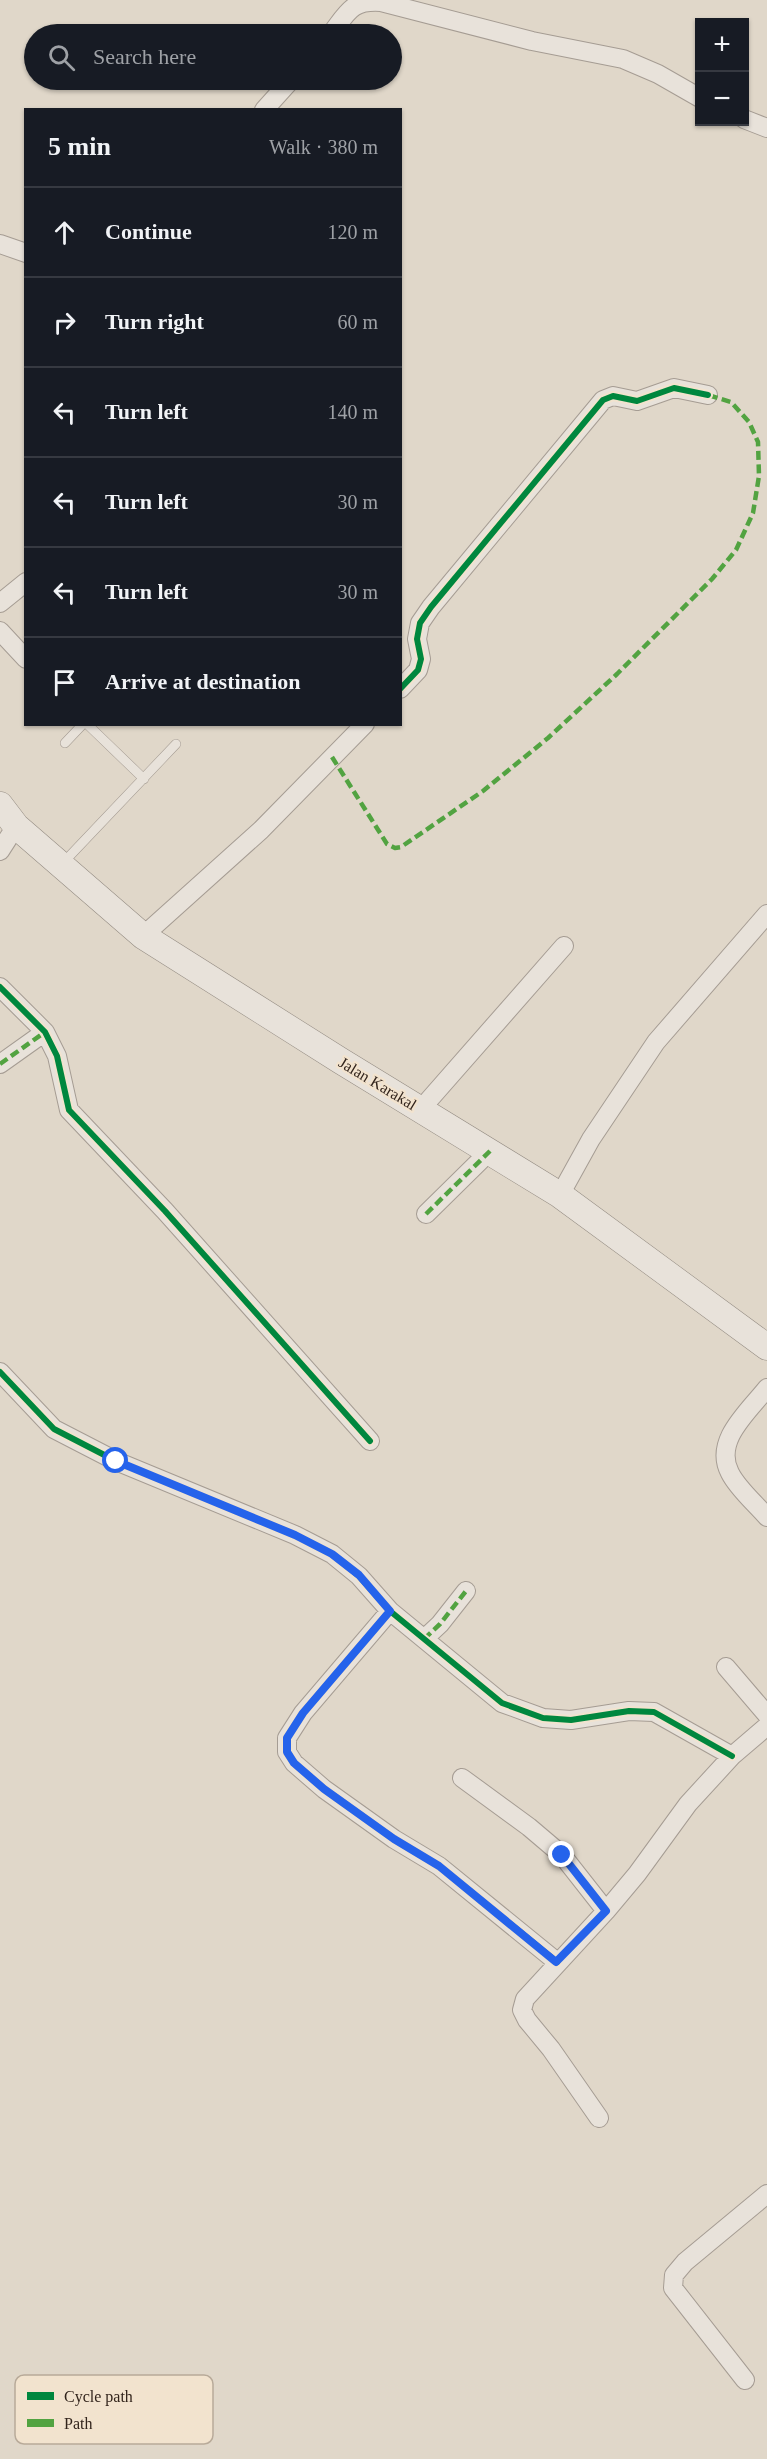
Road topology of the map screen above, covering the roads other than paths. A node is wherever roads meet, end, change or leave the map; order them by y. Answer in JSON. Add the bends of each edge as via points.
{"nodes":[{"id":1,"x":339,"y":24,"type":"edge"},
{"id":2,"x":282,"y":90,"type":"edge"},
{"id":3,"x":695,"y":96,"type":"edge"},
{"id":4,"x":266,"y":108,"type":"edge"},
{"id":5,"x":749,"y":121,"type":"edge"},
{"id":6,"x":767,"y":128,"type":"edge"},
{"id":7,"x":0,"y":244,"type":"edge"},
{"id":8,"x":24,"y":252,"type":"edge"},
{"id":9,"x":708,"y":394,"type":"dead end"},
{"id":10,"x":24,"y":584,"type":"edge"},
{"id":11,"x":0,"y":603,"type":"edge"},
{"id":12,"x":0,"y":631,"type":"edge"},
{"id":13,"x":24,"y":657,"type":"edge"},
{"id":14,"x":402,"y":687,"type":"edge"},
{"id":15,"x":83,"y":726,"type":"edge"},
{"id":16,"x":87,"y":726,"type":"edge"},
{"id":17,"x":362,"y":726,"type":"edge"},
{"id":18,"x":65,"y":743,"type":"dead end"},
{"id":19,"x":176,"y":744,"type":"dead end"},
{"id":20,"x":144,"y":779,"type":"junction"},
{"id":21,"x":0,"y":805,"type":"edge"},
{"id":22,"x":16,"y":826,"type":"junction"},
{"id":23,"x":0,"y":851,"type":"edge"},
{"id":24,"x":62,"y":865,"type":"junction"},
{"id":25,"x":767,"y":914,"type":"edge"},
{"id":26,"x":143,"y":936,"type":"junction"},
{"id":27,"x":564,"y":946,"type":"dead end"},
{"id":28,"x":0,"y":987,"type":"edge"},
{"id":29,"x":45,"y":1032,"type":"junction"},
{"id":30,"x":0,"y":1064,"type":"edge"},
{"id":31,"x":421,"y":1109,"type":"junction"},
{"id":32,"x":490,"y":1151,"type":"junction"},
{"id":33,"x":560,"y":1195,"type":"junction"},
{"id":34,"x":426,"y":1214,"type":"dead end"},
{"id":35,"x":767,"y":1347,"type":"edge"},
{"id":36,"x":0,"y":1372,"type":"edge"},
{"id":37,"x":767,"y":1388,"type":"edge"},
{"id":38,"x":370,"y":1441,"type":"dead end"},
{"id":39,"x":767,"y":1517,"type":"edge"},
{"id":40,"x":466,"y":1591,"type":"dead end"},
{"id":41,"x":390,"y":1611,"type":"junction"},
{"id":42,"x":424,"y":1640,"type":"junction"},
{"id":43,"x":726,"y":1666,"type":"dead end"},
{"id":44,"x":767,"y":1715,"type":"edge"},
{"id":45,"x":767,"y":1726,"type":"edge"},
{"id":46,"x":732,"y":1756,"type":"junction"},
{"id":47,"x":462,"y":1778,"type":"dead end"},
{"id":48,"x":606,"y":1911,"type":"junction"},
{"id":49,"x":556,"y":1962,"type":"junction"},
{"id":50,"x":599,"y":2118,"type":"dead end"},
{"id":51,"x":767,"y":2194,"type":"edge"},
{"id":52,"x":745,"y":2380,"type":"dead end"}],
"edges":[{"from":1,"to":3,"type":"street","via":[[356,4],[381,2],[532,41],[623,59]]},
{"from":2,"to":4,"type":"street"},
{"from":5,"to":6,"type":"street"},
{"from":7,"to":8,"type":"street"},
{"from":9,"to":14,"type":"street","via":[[674,388],[637,401],[613,396],[603,400],[431,607],[420,623],[418,670]]},
{"from":10,"to":11,"type":"street"},
{"from":12,"to":13,"type":"street"},
{"from":15,"to":18,"type":"lane"},
{"from":16,"to":20,"type":"lane"},
{"from":17,"to":26,"type":"street","via":[[261,830]]},
{"from":19,"to":20,"type":"lane"},
{"from":20,"to":24,"type":"lane"},
{"from":21,"to":22,"type":"main road","name":"Jalan Karakal"},
{"from":22,"to":23,"type":"street"},
{"from":22,"to":24,"type":"main road","name":"Jalan Karakal"},
{"from":24,"to":26,"type":"main road","name":"Jalan Karakal"},
{"from":25,"to":33,"type":"street","via":[[657,1042],[591,1139]]},
{"from":26,"to":31,"type":"main road","name":"Jalan Karakal"},
{"from":27,"to":31,"type":"street"},
{"from":28,"to":29,"type":"street"},
{"from":29,"to":30,"type":"street"},
{"from":29,"to":38,"type":"street","via":[[57,1056],[69,1110],[165,1211]]},
{"from":31,"to":32,"type":"main road","name":"Jalan Karakal"},
{"from":32,"to":33,"type":"main road","name":"Jalan Karakal"},
{"from":32,"to":34,"type":"street"},
{"from":33,"to":35,"type":"main road","name":"Jalan Karakal"},
{"from":36,"to":41,"type":"street","via":[[54,1429],[116,1461],[332,1554],[359,1575]]},
{"from":37,"to":39,"type":"street","via":[[727,1440],[724,1457],[730,1474]]},
{"from":40,"to":42,"type":"street"},
{"from":41,"to":42,"type":"street"},
{"from":41,"to":49,"type":"street","via":[[303,1713],[287,1738],[287,1752],[324,1789],[439,1866]]},
{"from":42,"to":46,"type":"street","via":[[502,1703],[543,1718],[571,1720],[629,1711],[654,1712]]},
{"from":43,"to":44,"type":"street"},
{"from":45,"to":46,"type":"street"},
{"from":46,"to":48,"type":"street","via":[[688,1804]]},
{"from":47,"to":48,"type":"street","via":[[562,1855]]},
{"from":48,"to":49,"type":"street"},
{"from":49,"to":50,"type":"street","via":[[525,1999],[522,2010]]},
{"from":51,"to":52,"type":"street","via":[[674,2275],[674,2288]]}]}
